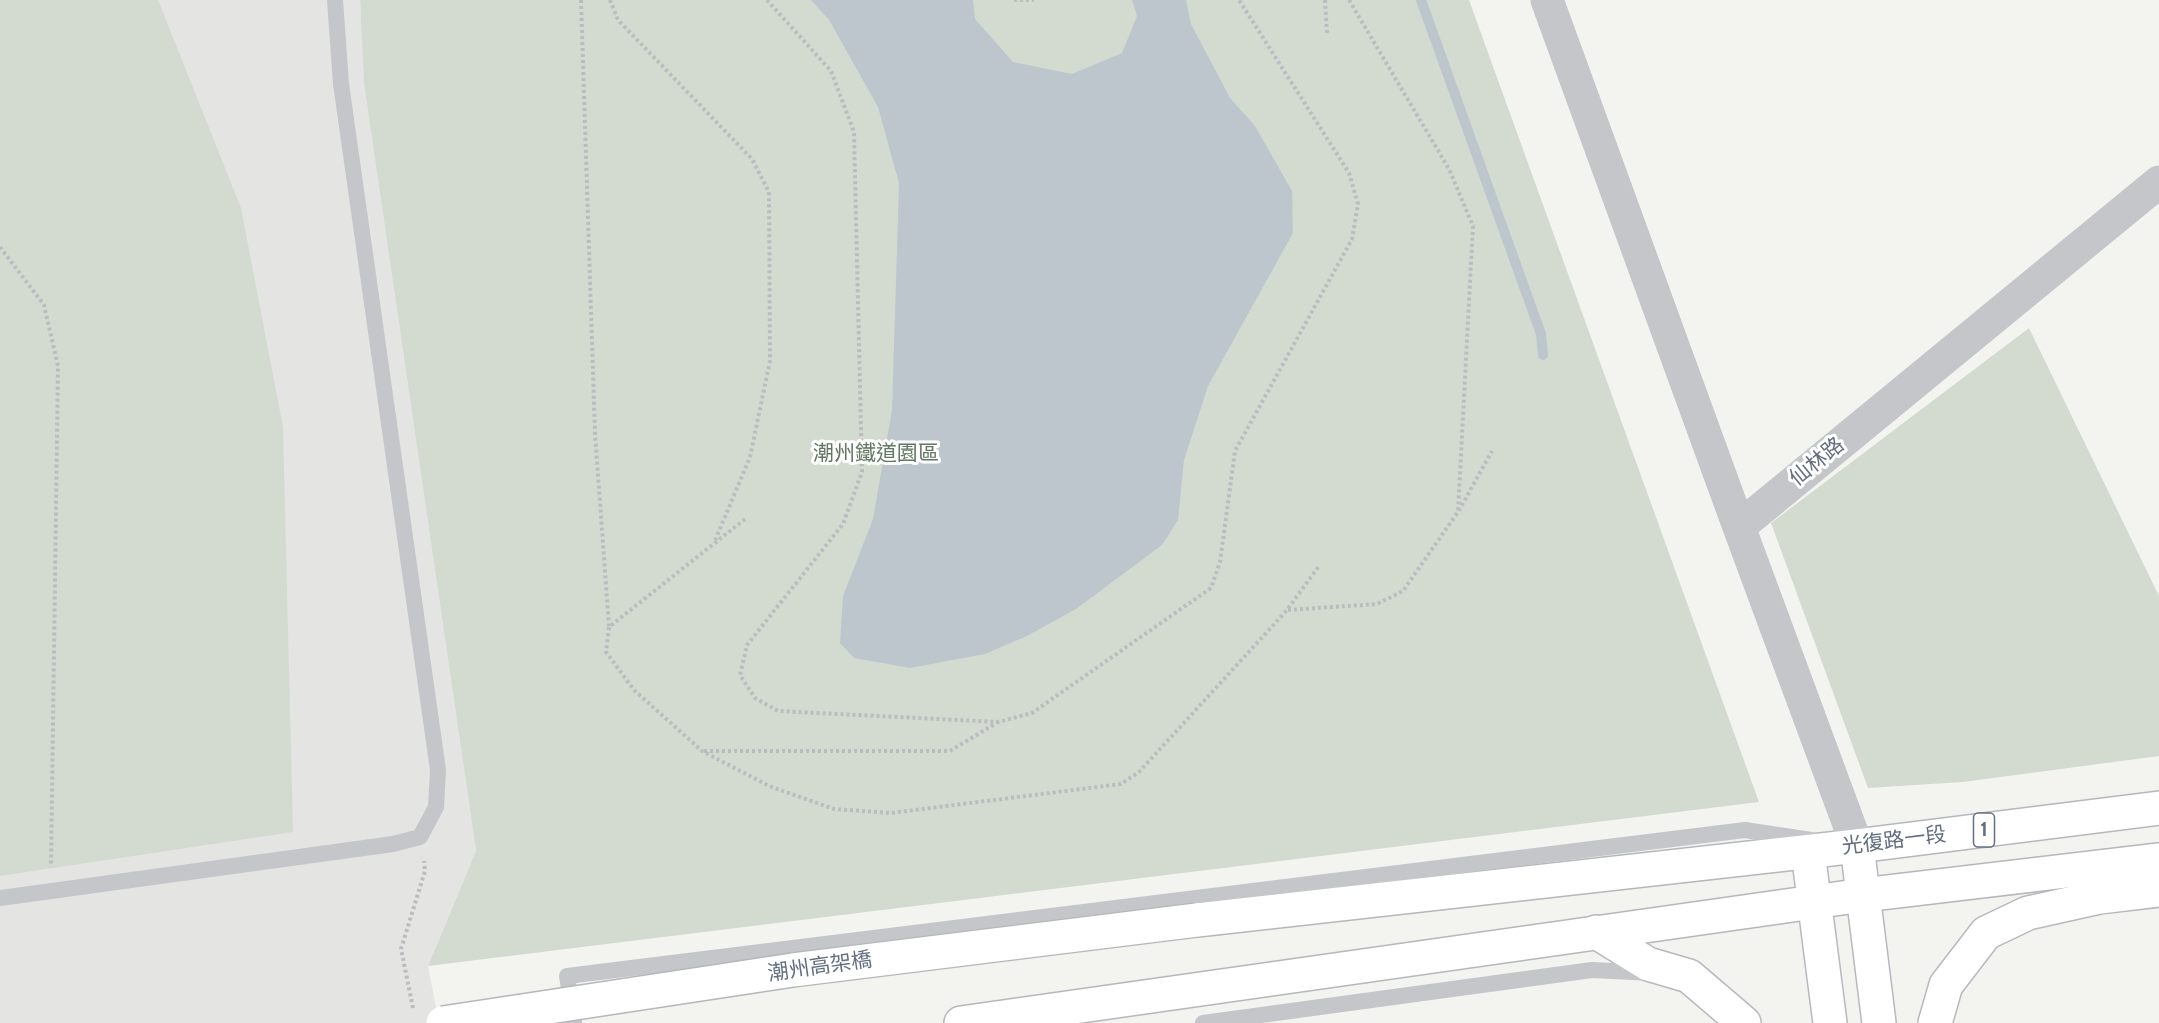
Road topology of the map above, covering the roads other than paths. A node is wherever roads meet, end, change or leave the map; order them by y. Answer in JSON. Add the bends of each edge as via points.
{"nodes":[{"id":1,"x":335,"y":0,"type":"edge"},
{"id":2,"x":1547,"y":0,"type":"edge"},
{"id":3,"x":2159,"y":182,"type":"edge"},
{"id":4,"x":1738,"y":526,"type":"junction"},
{"id":5,"x":2159,"y":808,"type":"edge"},
{"id":6,"x":1857,"y":846,"type":"junction"},
{"id":7,"x":1808,"y":852,"type":"junction"},
{"id":8,"x":2159,"y":860,"type":"edge"},
{"id":9,"x":2159,"y":890,"type":"edge"},
{"id":10,"x":1863,"y":895,"type":"junction"},
{"id":11,"x":0,"y":898,"type":"edge"},
{"id":12,"x":1815,"y":902,"type":"junction"},
{"id":13,"x":1197,"y":920,"type":"joint"},
{"id":14,"x":1596,"y":932,"type":"junction"},
{"id":15,"x":1689,"y":976,"type":"junction"},
{"id":16,"x":429,"y":1018,"type":"edge"},
{"id":17,"x":574,"y":1023,"type":"edge"},
{"id":18,"x":961,"y":1023,"type":"edge"},
{"id":19,"x":1203,"y":1023,"type":"edge"},
{"id":20,"x":1744,"y":1023,"type":"edge"},
{"id":21,"x":1830,"y":1023,"type":"edge"},
{"id":22,"x":1878,"y":1023,"type":"edge"},
{"id":23,"x":1935,"y":1023,"type":"edge"}],
"edges":[{"from":1,"to":11,"type":"lane","via":[[341,84],[438,770],[436,807],[420,837],[368,848]]},
{"from":2,"to":4,"type":"street"},
{"from":3,"to":4,"type":"street","name":"仙林路"},
{"from":4,"to":6,"type":"street"},
{"from":5,"to":6,"type":"main road","name":"光復路一段","number":"1"},
{"from":6,"to":7,"type":"main road","name":"光復路一段","number":"1"},
{"from":6,"to":10,"type":"main road"},
{"from":6,"to":17,"type":"lane","via":[[1745,830],[567,976]]},
{"from":7,"to":12,"type":"main road"},
{"from":7,"to":13,"type":"main road","name":"光復路一段"},
{"from":8,"to":10,"type":"main road"},
{"from":9,"to":23,"type":"main road","via":[[2100,897],[2028,913],[1986,933],[1946,985]]},
{"from":10,"to":12,"type":"main road"},
{"from":10,"to":22,"type":"main road"},
{"from":12,"to":14,"type":"main road"},
{"from":12,"to":21,"type":"main road"},
{"from":13,"to":16,"type":"main road","name":"潮州高架橋","bridge":true},
{"from":14,"to":15,"type":"main road","via":[[1648,964]]},
{"from":14,"to":18,"type":"main road"},
{"from":15,"to":19,"type":"lane","via":[[1592,970]]},
{"from":15,"to":20,"type":"main road"}]}
